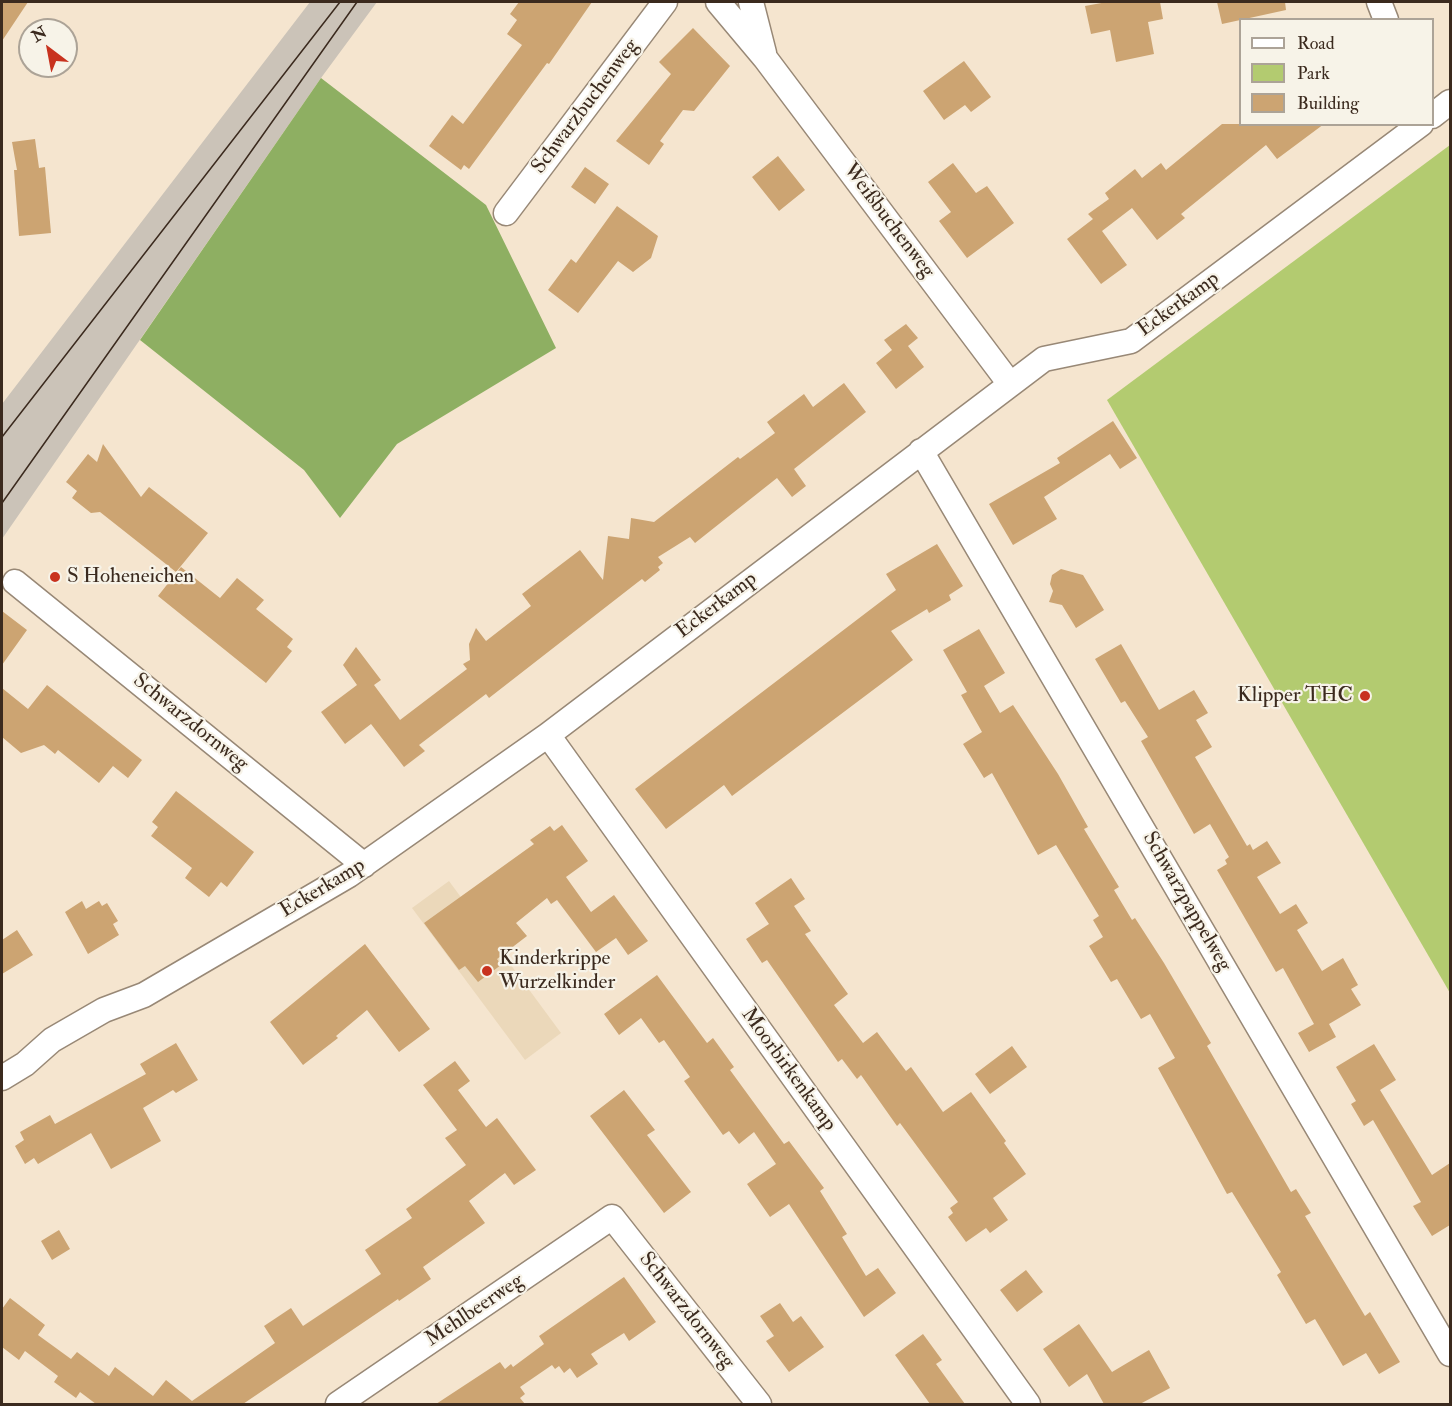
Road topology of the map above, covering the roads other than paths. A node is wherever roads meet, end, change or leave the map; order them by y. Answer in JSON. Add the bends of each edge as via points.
{"nodes":[{"id":1,"x":665,"y":2,"type":"edge"},
{"id":2,"x":718,"y":2,"type":"edge"},
{"id":3,"x":751,"y":2,"type":"edge"},
{"id":4,"x":1379,"y":2,"type":"edge"},
{"id":5,"x":1385,"y":18,"type":"edge"},
{"id":6,"x":765,"y":58,"type":"junction"},
{"id":7,"x":1450,"y":102,"type":"edge"},
{"id":8,"x":1434,"y":114,"type":"edge"},
{"id":9,"x":1418,"y":126,"type":"edge"},
{"id":10,"x":506,"y":213,"type":"dead end"},
{"id":11,"x":1010,"y":384,"type":"junction"},
{"id":12,"x":921,"y":451,"type":"junction"},
{"id":13,"x":15,"y":582,"type":"dead end"},
{"id":14,"x":548,"y":735,"type":"junction"},
{"id":15,"x":364,"y":865,"type":"junction"},
{"id":16,"x":2,"y":1078,"type":"edge"},
{"id":17,"x":612,"y":1217,"type":"joint"},
{"id":18,"x":1450,"y":1354,"type":"edge"},
{"id":19,"x":338,"y":1404,"type":"edge"},
{"id":20,"x":759,"y":1404,"type":"edge"},
{"id":21,"x":1028,"y":1404,"type":"edge"}],
"edges":[{"from":1,"to":10,"type":"street","name":"Schwarzbuchenweg"},
{"from":2,"to":6,"type":"street","name":"Weißbuchenweg"},
{"from":3,"to":6,"type":"street","name":"Weißbuchenweg"},
{"from":4,"to":5,"type":"street"},
{"from":6,"to":11,"type":"street","name":"Weißbuchenweg"},
{"from":7,"to":8,"type":"street"},
{"from":9,"to":11,"type":"street","name":"Eckerkamp","via":[[1131,340],[1044,359]]},
{"from":11,"to":12,"type":"street","name":"Eckerkamp"},
{"from":12,"to":14,"type":"street","name":"Eckerkamp"},
{"from":12,"to":18,"type":"street","name":"Schwarzpappelweg"},
{"from":13,"to":15,"type":"street","name":"Schwarzdornweg"},
{"from":14,"to":15,"type":"street","name":"Eckerkamp"},
{"from":14,"to":21,"type":"street","name":"Moorbirkenkamp"},
{"from":15,"to":16,"type":"street","name":"Eckerkamp","via":[[144,995],[104,1010],[52,1040]]},
{"from":17,"to":19,"type":"street","name":"Mehlbeerweg"},
{"from":17,"to":20,"type":"street","name":"Schwarzdornweg"}]}
